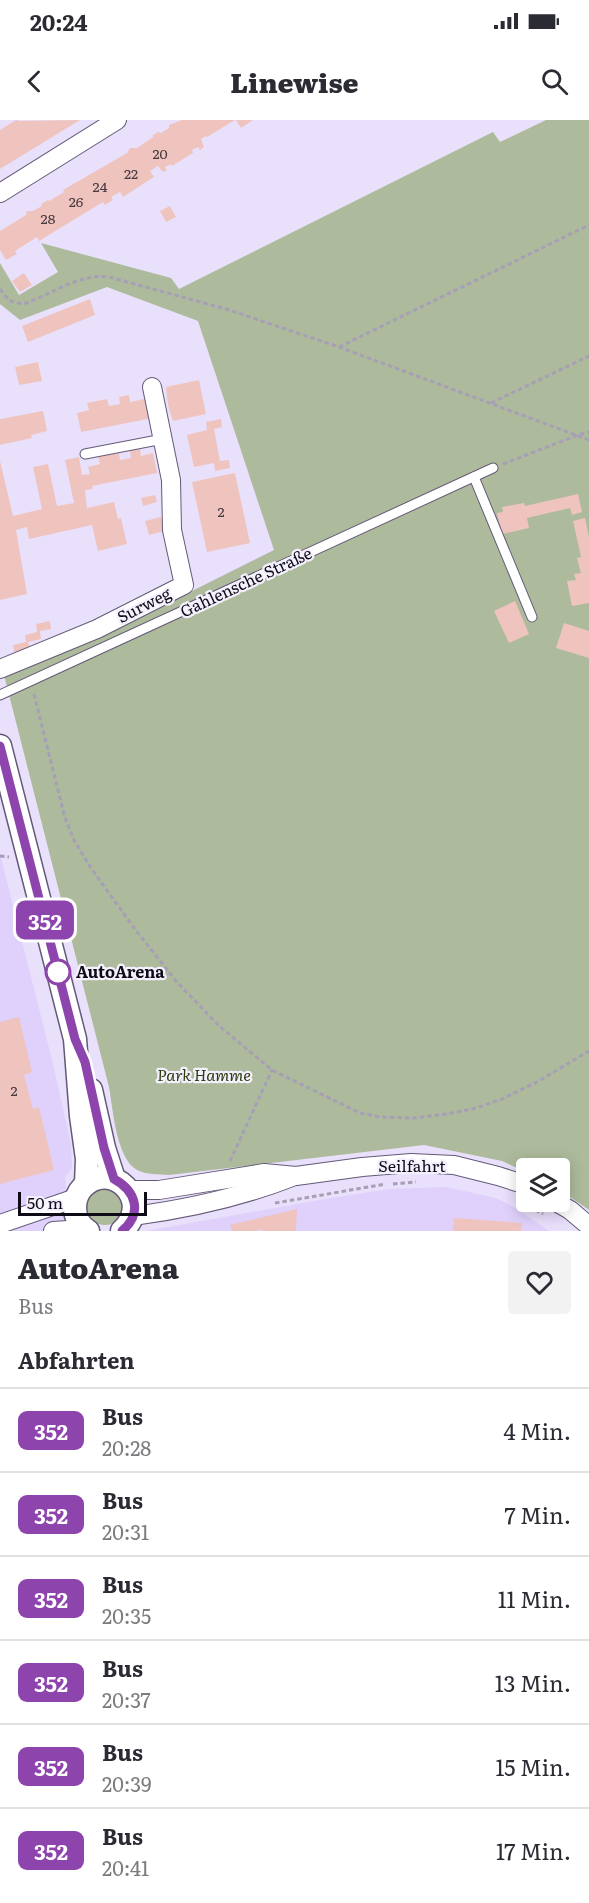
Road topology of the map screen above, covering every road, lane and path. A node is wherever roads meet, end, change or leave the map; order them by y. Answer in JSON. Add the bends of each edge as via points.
{"nodes":[{"id":1,"x":117,"y":120,"type":"edge"},
{"id":2,"x":0,"y":193,"type":"edge"},
{"id":3,"x":589,"y":225,"type":"edge"},
{"id":4,"x":0,"y":289,"type":"edge"},
{"id":5,"x":339,"y":347,"type":"junction"},
{"id":6,"x":589,"y":356,"type":"edge"},
{"id":7,"x":152,"y":387,"type":"dead end"},
{"id":8,"x":491,"y":403,"type":"junction"},
{"id":9,"x":589,"y":432,"type":"edge"},
{"id":10,"x":578,"y":435,"type":"junction"},
{"id":11,"x":163,"y":439,"type":"junction"},
{"id":12,"x":589,"y":440,"type":"edge"},
{"id":13,"x":85,"y":454,"type":"dead end"},
{"id":14,"x":493,"y":468,"type":"joint"},
{"id":15,"x":474,"y":477,"type":"junction"},
{"id":16,"x":532,"y":617,"type":"dead end"},
{"id":17,"x":0,"y":669,"type":"edge"},
{"id":18,"x":30,"y":681,"type":"junction"},
{"id":19,"x":0,"y":695,"type":"edge"},
{"id":20,"x":0,"y":746,"type":"edge"},
{"id":21,"x":75,"y":1039,"type":"junction"},
{"id":22,"x":589,"y":1051,"type":"edge"},
{"id":23,"x":272,"y":1070,"type":"junction"},
{"id":24,"x":296,"y":1176,"type":"junction"},
{"id":25,"x":222,"y":1179,"type":"junction"},
{"id":26,"x":418,"y":1182,"type":"dead end"},
{"id":27,"x":122,"y":1184,"type":"junction"},
{"id":28,"x":516,"y":1190,"type":"edge"},
{"id":29,"x":81,"y":1191,"type":"junction"},
{"id":30,"x":275,"y":1203,"type":"dead end"},
{"id":31,"x":570,"y":1210,"type":"edge"},
{"id":32,"x":0,"y":1224,"type":"edge"},
{"id":33,"x":128,"y":1224,"type":"edge"},
{"id":34,"x":589,"y":1226,"type":"edge"},
{"id":35,"x":86,"y":1230,"type":"edge"},
{"id":36,"x":53,"y":1231,"type":"edge"}],
"edges":[{"from":1,"to":2,"type":"street"},
{"from":3,"to":5,"type":"path"},
{"from":4,"to":5,"type":"path","via":[[8,300],[18,304],[84,278],[109,277],[226,309]]},
{"from":5,"to":8,"type":"path"},
{"from":6,"to":8,"type":"path"},
{"from":7,"to":11,"type":"street","name":"Surweg"},
{"from":8,"to":10,"type":"path"},
{"from":9,"to":10,"type":"path"},
{"from":10,"to":12,"type":"path"},
{"from":10,"to":14,"type":"path"},
{"from":11,"to":13,"type":"lane"},
{"from":11,"to":17,"type":"street","name":"Surweg","via":[[171,480],[172,530],[184,585],[97,629]]},
{"from":14,"to":15,"type":"lane","name":"Gahlensche Straße"},
{"from":15,"to":16,"type":"lane"},
{"from":15,"to":18,"type":"lane","name":"Gahlensche Straße"},
{"from":18,"to":19,"type":"lane","name":"Gahlensche Straße"},
{"from":18,"to":23,"type":"path","via":[[65,819],[91,868],[176,981],[218,1025]]},
{"from":20,"to":21,"type":"street"},
{"from":21,"to":27,"type":"street","via":[[85,1062],[104,1148]]},
{"from":21,"to":29,"type":"street","via":[[87,1159]]},
{"from":22,"to":23,"type":"path","via":[[502,1100],[413,1118],[360,1113]]},
{"from":23,"to":25,"type":"path"},
{"from":24,"to":25,"type":"street","name":"Seilfahrt","via":[[264,1173]]},
{"from":24,"to":28,"type":"street","name":"Seilfahrt","via":[[374,1166],[438,1164],[474,1169]]},
{"from":24,"to":33,"type":"street","name":"Seilfahrt"},
{"from":25,"to":27,"type":"street","name":"Seilfahrt","via":[[159,1190]]},
{"from":26,"to":30,"type":"path"},
{"from":27,"to":29,"type":"street","via":[[104,1177],[94,1179]]},
{"from":27,"to":33,"type":"street","via":[[134,1203]]},
{"from":29,"to":32,"type":"street"},
{"from":29,"to":35,"type":"street","via":[[76,1214]]},
{"from":31,"to":34,"type":"street"},
{"from":35,"to":36,"type":"street"}]}
